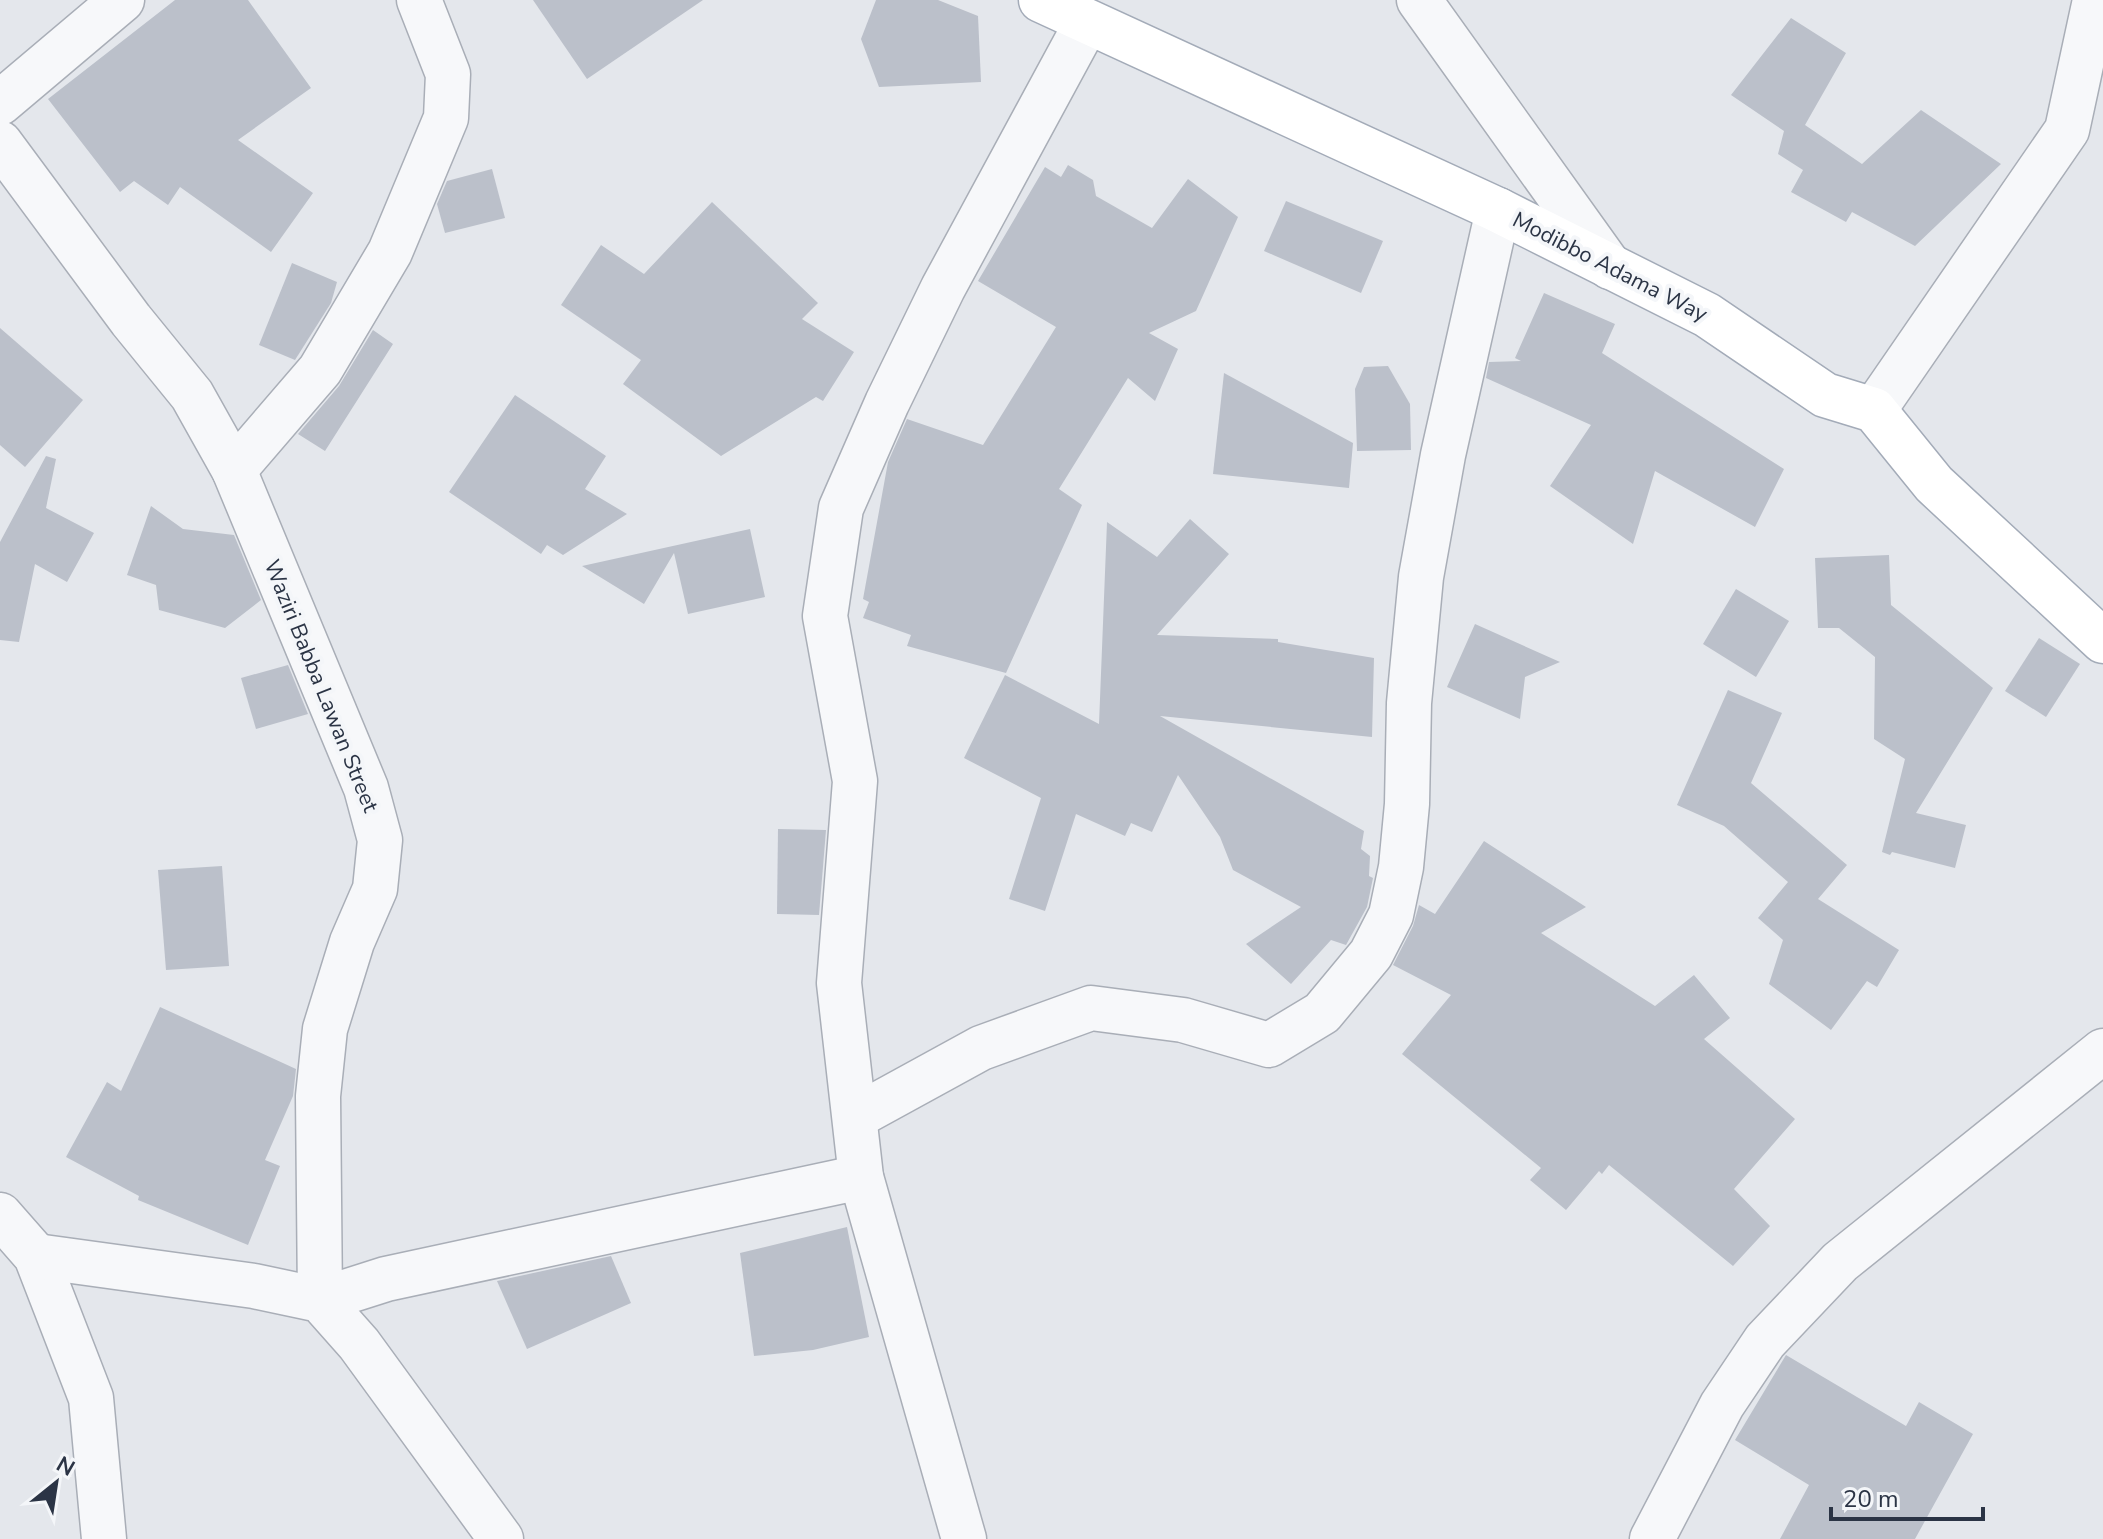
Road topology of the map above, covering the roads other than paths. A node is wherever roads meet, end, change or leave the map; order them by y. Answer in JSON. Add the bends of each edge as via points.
{"nodes":[{"id":1,"x":122,"y":0,"type":"edge"},
{"id":2,"x":419,"y":0,"type":"edge"},
{"id":3,"x":1041,"y":0,"type":"edge"},
{"id":4,"x":1419,"y":0,"type":"edge"},
{"id":5,"x":2095,"y":0,"type":"edge"},
{"id":6,"x":1087,"y":22,"type":"junction"},
{"id":7,"x":0,"y":103,"type":"edge"},
{"id":8,"x":2085,"y":126,"type":"edge"},
{"id":9,"x":0,"y":143,"type":"edge"},
{"id":10,"x":1498,"y":210,"type":"junction"},
{"id":11,"x":1610,"y":267,"type":"junction"},
{"id":12,"x":1874,"y":410,"type":"junction"},
{"id":13,"x":234,"y":470,"type":"junction"},
{"id":14,"x":2103,"y":641,"type":"edge"},
{"id":15,"x":2103,"y":1051,"type":"edge"},
{"id":16,"x":855,"y":1117,"type":"junction"},
{"id":17,"x":861,"y":1177,"type":"junction"},
{"id":18,"x":0,"y":1215,"type":"edge"},
{"id":19,"x":36,"y":1256,"type":"junction"},
{"id":20,"x":320,"y":1300,"type":"junction"},
{"id":21,"x":104,"y":1539,"type":"edge"},
{"id":22,"x":501,"y":1539,"type":"edge"},
{"id":23,"x":964,"y":1539,"type":"edge"},
{"id":24,"x":1652,"y":1539,"type":"edge"}],
"edges":[{"from":1,"to":7,"type":"street"},
{"from":2,"to":13,"type":"street","via":[[448,74],[446,118],[390,252],[320,370]]},
{"from":3,"to":6,"type":"main road","name":"Modibbo Adama Way"},
{"from":4,"to":11,"type":"street"},
{"from":5,"to":8,"type":"street"},
{"from":6,"to":10,"type":"main road","name":"Modibbo Adama Way"},
{"from":6,"to":16,"type":"street","via":[[943,288],[841,508],[825,616],[855,781],[839,983]]},
{"from":8,"to":12,"type":"street"},
{"from":9,"to":13,"type":"street","name":"Waziri Babba Lawan Street","via":[[192,395]]},
{"from":10,"to":11,"type":"main road","name":"Modibbo Adama Way"},
{"from":10,"to":16,"type":"street","via":[[1421,577],[1401,867],[1391,915],[1371,954],[1322,1013],[1269,1045],[1183,1020],[1091,1008],[981,1048]]},
{"from":11,"to":12,"type":"main road","name":"Modibbo Adama Way","via":[[1707,315],[1825,395]]},
{"from":12,"to":14,"type":"main road","via":[[1934,484]]},
{"from":13,"to":20,"type":"street","name":"Waziri Babba Lawan Street","via":[[366,788],[380,840],[375,889],[325,1029],[318,1096]]},
{"from":15,"to":24,"type":"street","via":[[1840,1262],[1765,1341],[1722,1405]]},
{"from":16,"to":17,"type":"street"},
{"from":17,"to":20,"type":"street","via":[[386,1279]]},
{"from":17,"to":23,"type":"street"},
{"from":18,"to":19,"type":"street"},
{"from":19,"to":20,"type":"street"},
{"from":19,"to":21,"type":"street","via":[[91,1398]]},
{"from":20,"to":22,"type":"street","via":[[359,1344]]}]}
